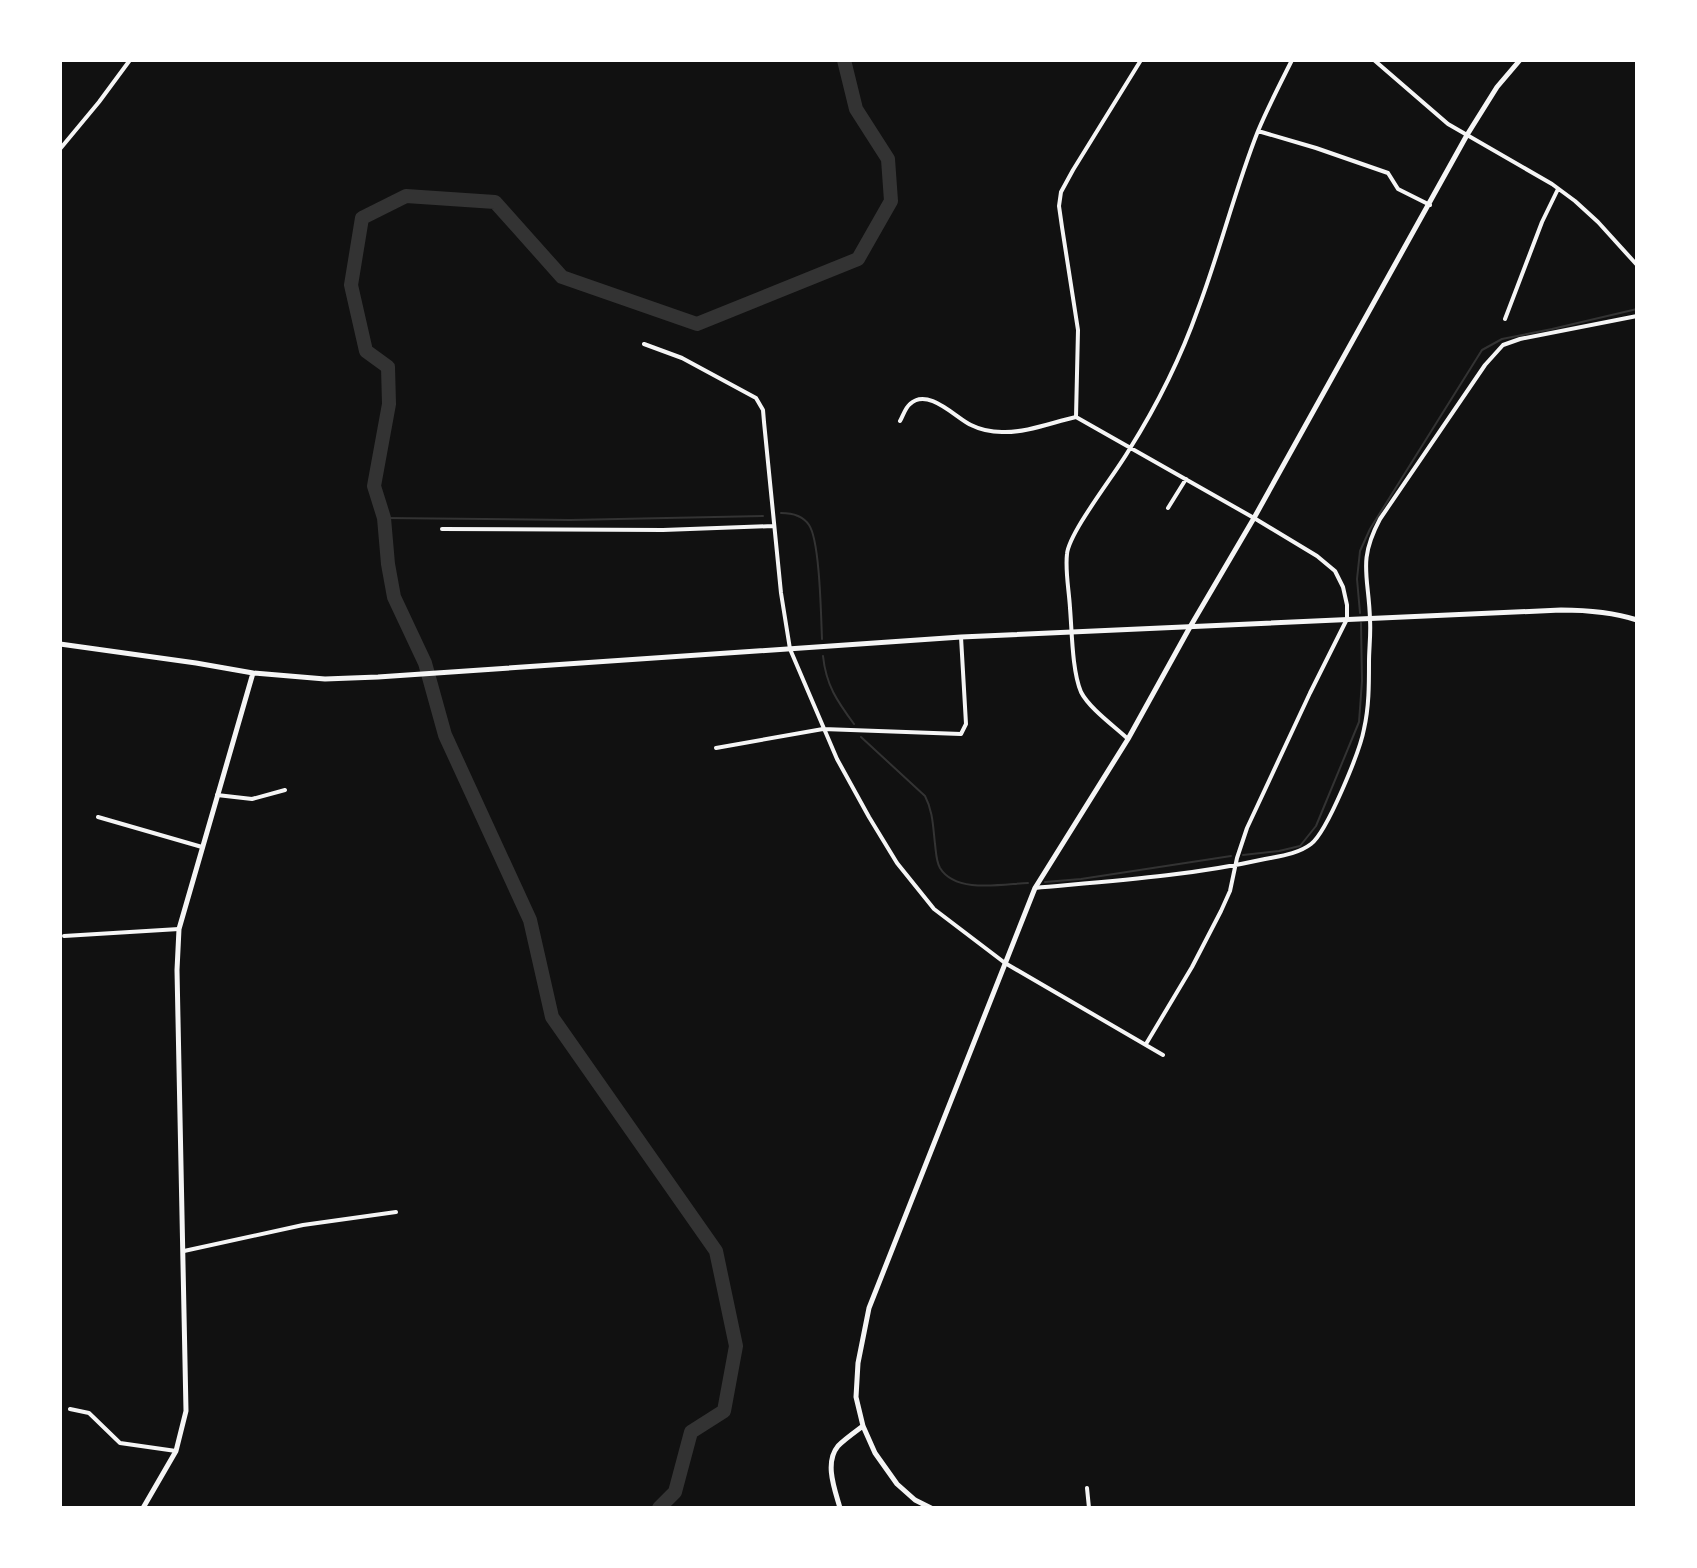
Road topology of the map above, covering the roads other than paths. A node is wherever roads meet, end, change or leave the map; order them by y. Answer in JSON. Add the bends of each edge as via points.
{"nodes":[{"id":1,"x":130,"y":60,"type":"edge"},
{"id":2,"x":1141,"y":60,"type":"edge"},
{"id":3,"x":1292,"y":60,"type":"edge"},
{"id":4,"x":1374,"y":60,"type":"edge"},
{"id":5,"x":1520,"y":60,"type":"edge"},
{"id":6,"x":1258,"y":131,"type":"junction"},
{"id":7,"x":1467,"y":135,"type":"junction"},
{"id":8,"x":60,"y":149,"type":"edge"},
{"id":9,"x":1558,"y":189,"type":"junction"},
{"id":10,"x":1430,"y":205,"type":"junction"},
{"id":11,"x":1637,"y":265,"type":"edge"},
{"id":12,"x":1637,"y":316,"type":"edge"},
{"id":13,"x":1505,"y":319,"type":"dead end"},
{"id":14,"x":644,"y":344,"type":"dead end"},
{"id":15,"x":1076,"y":417,"type":"junction"},
{"id":16,"x":900,"y":421,"type":"dead end"},
{"id":17,"x":1131,"y":448,"type":"junction"},
{"id":18,"x":1186,"y":479,"type":"junction"},
{"id":19,"x":1168,"y":508,"type":"dead end"},
{"id":20,"x":1254,"y":518,"type":"junction"},
{"id":21,"x":773,"y":526,"type":"junction"},
{"id":22,"x":442,"y":529,"type":"dead end"},
{"id":23,"x":1370,"y":618,"type":"junction"},
{"id":24,"x":1347,"y":619,"type":"junction"},
{"id":25,"x":1637,"y":620,"type":"edge"},
{"id":26,"x":1190,"y":627,"type":"junction"},
{"id":27,"x":1072,"y":631,"type":"junction"},
{"id":28,"x":961,"y":637,"type":"junction"},
{"id":29,"x":60,"y":644,"type":"edge"},
{"id":30,"x":790,"y":649,"type":"junction"},
{"id":31,"x":253,"y":673,"type":"junction"},
{"id":32,"x":823,"y":729,"type":"junction"},
{"id":33,"x":1128,"y":739,"type":"junction"},
{"id":34,"x":716,"y":748,"type":"dead end"},
{"id":35,"x":285,"y":790,"type":"dead end"},
{"id":36,"x":217,"y":795,"type":"junction"},
{"id":37,"x":98,"y":817,"type":"dead end"},
{"id":38,"x":202,"y":847,"type":"junction"},
{"id":39,"x":1234,"y":866,"type":"junction"},
{"id":40,"x":1035,"y":888,"type":"junction"},
{"id":41,"x":179,"y":929,"type":"junction"},
{"id":42,"x":64,"y":936,"type":"dead end"},
{"id":43,"x":1005,"y":963,"type":"junction"},
{"id":44,"x":1146,"y":1044,"type":"junction"},
{"id":45,"x":1163,"y":1055,"type":"dead end"},
{"id":46,"x":396,"y":1212,"type":"dead end"},
{"id":47,"x":184,"y":1251,"type":"junction"},
{"id":48,"x":70,"y":1409,"type":"dead end"},
{"id":49,"x":863,"y":1426,"type":"junction"},
{"id":50,"x":176,"y":1451,"type":"junction"},
{"id":51,"x":1087,"y":1488,"type":"dead end"},
{"id":52,"x":143,"y":1508,"type":"edge"},
{"id":53,"x":840,"y":1508,"type":"edge"},
{"id":54,"x":931,"y":1508,"type":"edge"},
{"id":55,"x":1089,"y":1508,"type":"edge"}],
"edges":[{"from":1,"to":8,"type":"street"},
{"from":2,"to":15,"type":"street","via":[[1061,192],[1078,330]]},
{"from":3,"to":6,"type":"street"},
{"from":4,"to":7,"type":"street"},
{"from":5,"to":7,"type":"street"},
{"from":6,"to":10,"type":"street","via":[[1388,173],[1398,189]]},
{"from":6,"to":17,"type":"street","via":[[1197,312]]},
{"from":7,"to":9,"type":"street"},
{"from":7,"to":10,"type":"street"},
{"from":9,"to":11,"type":"street"},
{"from":9,"to":13,"type":"street"},
{"from":10,"to":20,"type":"street"},
{"from":12,"to":23,"type":"street","via":[[1520,339],[1496,351],[1370,538],[1365,580]]},
{"from":14,"to":21,"type":"street","via":[[682,358],[761,404]]},
{"from":15,"to":16,"type":"street","via":[[1000,432],[970,425],[940,404],[922,400],[909,405]]},
{"from":15,"to":17,"type":"street"},
{"from":17,"to":18,"type":"street"},
{"from":17,"to":27,"type":"street","via":[[1067,551]]},
{"from":18,"to":19,"type":"street"},
{"from":18,"to":20,"type":"street"},
{"from":20,"to":24,"type":"street","via":[[1335,571]]},
{"from":20,"to":26,"type":"street"},
{"from":21,"to":22,"type":"street"},
{"from":21,"to":30,"type":"street"},
{"from":23,"to":24,"type":"street"},
{"from":23,"to":25,"type":"street","via":[[1561,610]]},
{"from":23,"to":39,"type":"street","via":[[1364,732],[1324,828],[1302,850]]},
{"from":24,"to":26,"type":"street"},
{"from":24,"to":39,"type":"street"},
{"from":26,"to":27,"type":"street"},
{"from":26,"to":33,"type":"street"},
{"from":27,"to":28,"type":"street"},
{"from":27,"to":33,"type":"street","via":[[1082,693]]},
{"from":28,"to":30,"type":"street"},
{"from":28,"to":32,"type":"street","via":[[966,724],[961,734]]},
{"from":29,"to":31,"type":"street"},
{"from":30,"to":31,"type":"street","via":[[378,677]]},
{"from":30,"to":32,"type":"street"},
{"from":31,"to":36,"type":"street"},
{"from":32,"to":34,"type":"street"},
{"from":32,"to":43,"type":"street","via":[[897,863],[934,909]]},
{"from":33,"to":40,"type":"street"},
{"from":35,"to":36,"type":"street","via":[[252,799]]},
{"from":36,"to":38,"type":"street"},
{"from":37,"to":38,"type":"street"},
{"from":38,"to":41,"type":"street"},
{"from":39,"to":40,"type":"street"},
{"from":39,"to":44,"type":"street","via":[[1221,911]]},
{"from":40,"to":43,"type":"street"},
{"from":41,"to":42,"type":"street"},
{"from":41,"to":47,"type":"street"},
{"from":43,"to":44,"type":"street"},
{"from":43,"to":49,"type":"street","via":[[869,1308],[857,1374]]},
{"from":44,"to":45,"type":"street"},
{"from":46,"to":47,"type":"street"},
{"from":47,"to":50,"type":"street","via":[[186,1411]]},
{"from":48,"to":50,"type":"street","via":[[89,1413],[120,1443]]},
{"from":49,"to":53,"type":"street","via":[[832,1458]]},
{"from":49,"to":54,"type":"street","via":[[897,1484]]},
{"from":50,"to":52,"type":"street"},
{"from":51,"to":55,"type":"street"}]}
